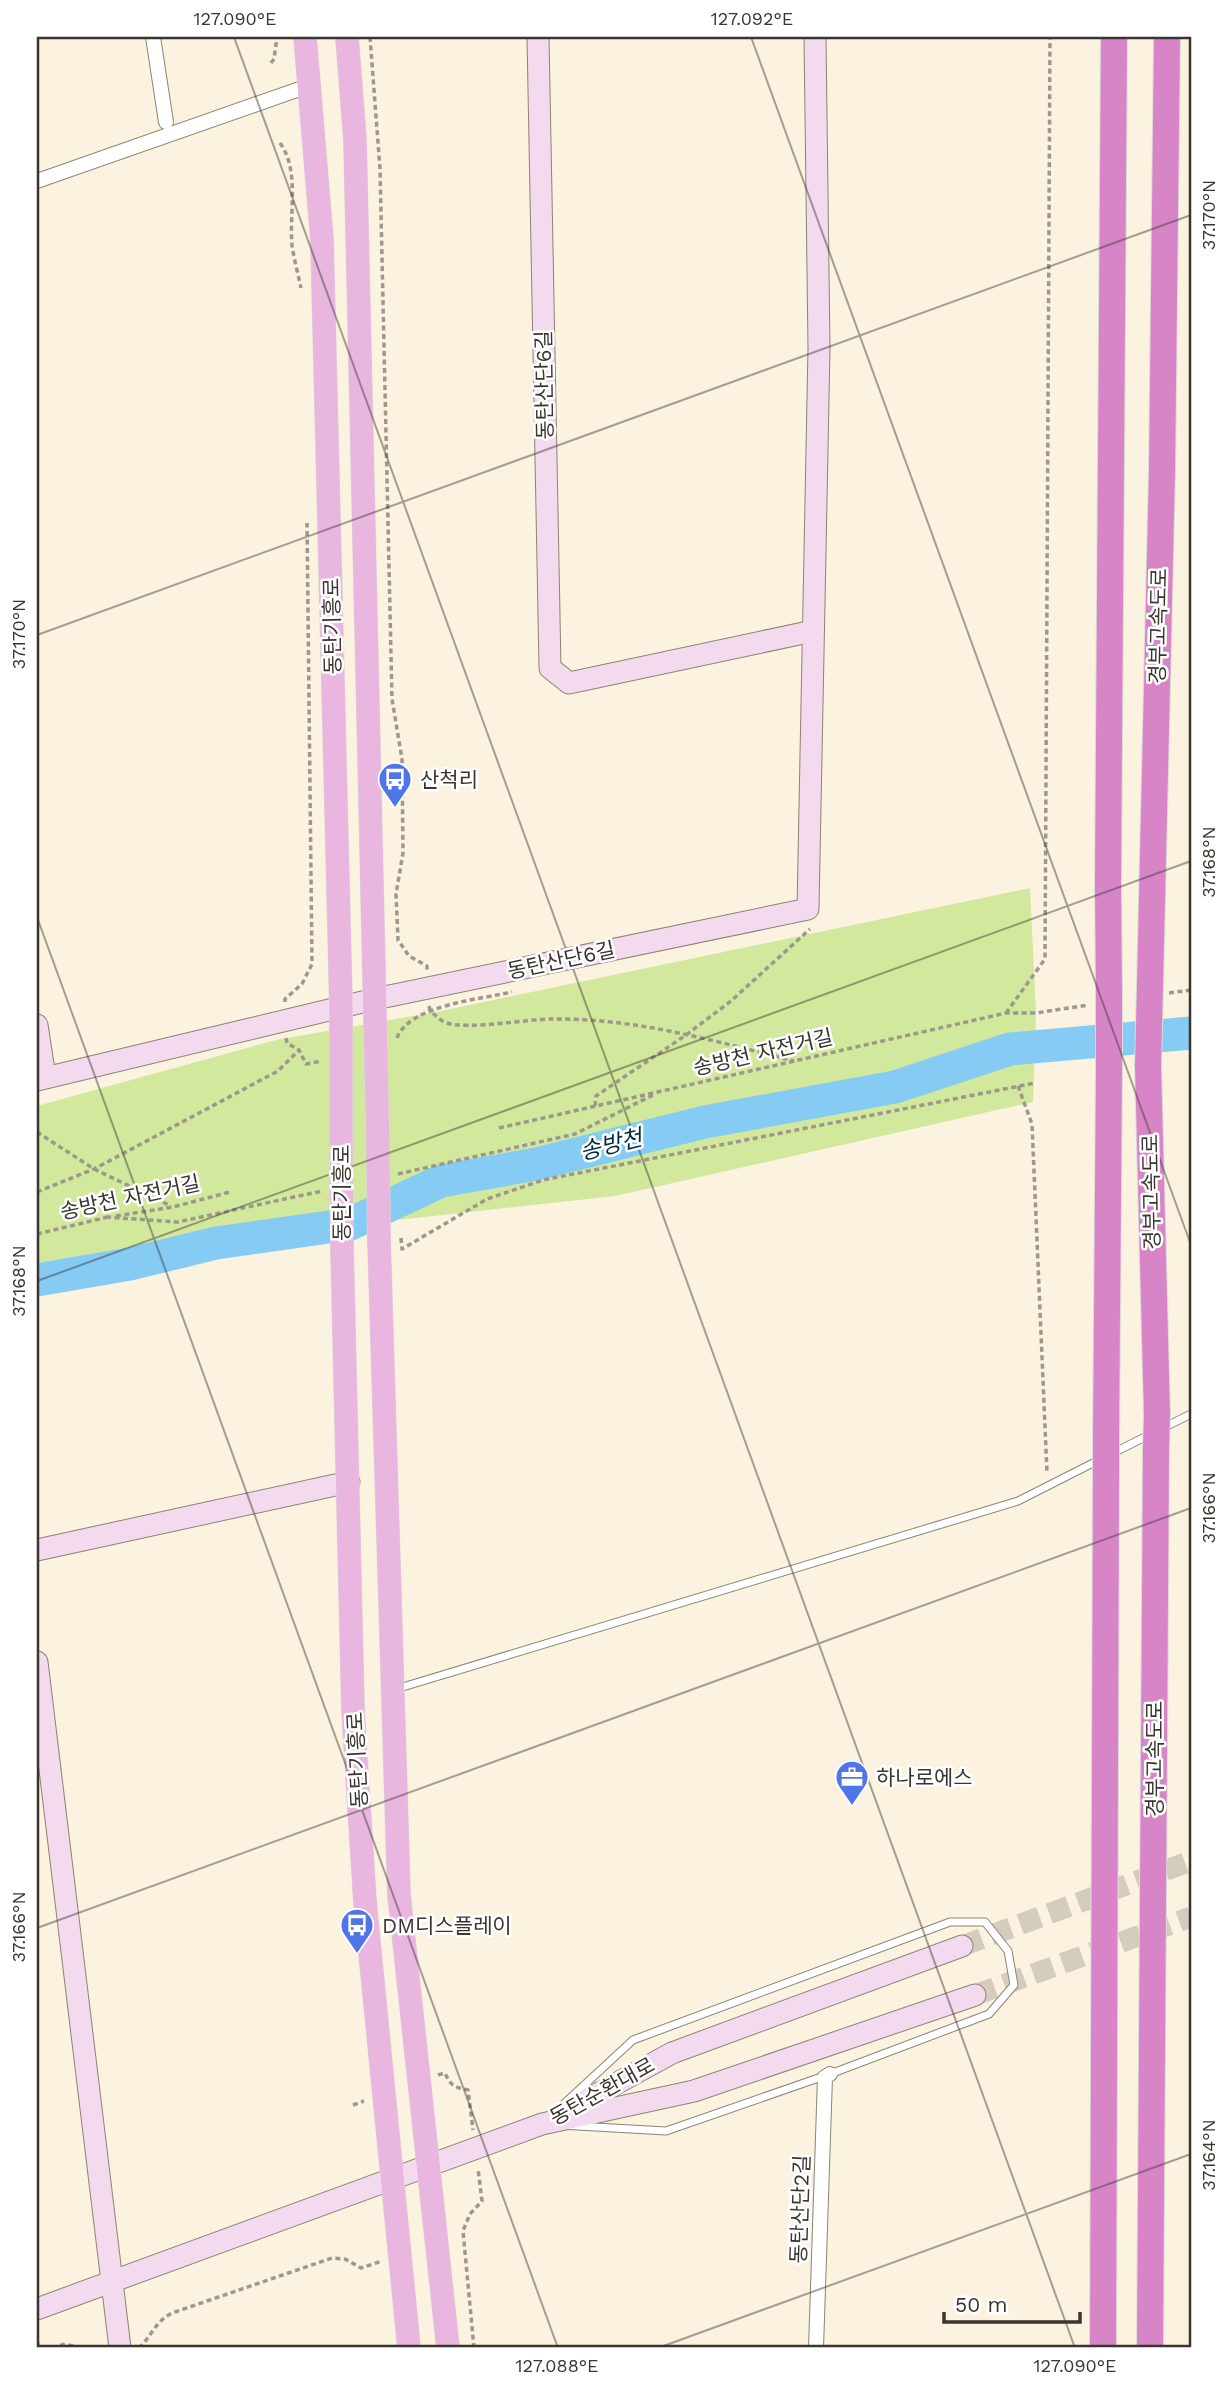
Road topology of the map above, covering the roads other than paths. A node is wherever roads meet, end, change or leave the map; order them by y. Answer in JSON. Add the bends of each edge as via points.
{"nodes":[{"id":1,"x":153,"y":37,"type":"edge"},
{"id":2,"x":305,"y":37,"type":"edge"},
{"id":3,"x":347,"y":37,"type":"edge"},
{"id":4,"x":538,"y":37,"type":"edge"},
{"id":5,"x":815,"y":37,"type":"edge"},
{"id":6,"x":1114,"y":37,"type":"edge"},
{"id":7,"x":1167,"y":37,"type":"edge"},
{"id":8,"x":311,"y":85,"type":"junction"},
{"id":9,"x":166,"y":122,"type":"dead end"},
{"id":10,"x":37,"y":181,"type":"edge"},
{"id":11,"x":813,"y":631,"type":"junction"},
{"id":12,"x":375,"y":999,"type":"junction"},
{"id":13,"x":341,"y":1007,"type":"junction"},
{"id":14,"x":37,"y":1025,"type":"edge"},
{"id":15,"x":41,"y":1079,"type":"edge"},
{"id":16,"x":1191,"y":1414,"type":"edge"},
{"id":17,"x":349,"y":1482,"type":"junction"},
{"id":18,"x":37,"y":1550,"type":"edge"},
{"id":19,"x":37,"y":1662,"type":"edge"},
{"id":20,"x":392,"y":1691,"type":"junction"},
{"id":21,"x":962,"y":1945,"type":"tunnel mouth"},
{"id":22,"x":975,"y":1994,"type":"tunnel mouth"},
{"id":23,"x":830,"y":2074,"type":"junction"},
{"id":24,"x":542,"y":2124,"type":"junction"},
{"id":25,"x":430,"y":2164,"type":"junction"},
{"id":26,"x":394,"y":2177,"type":"junction"},
{"id":27,"x":112,"y":2282,"type":"junction"},
{"id":28,"x":37,"y":2309,"type":"edge"},
{"id":29,"x":120,"y":2348,"type":"edge"},
{"id":30,"x":409,"y":2348,"type":"edge"},
{"id":31,"x":448,"y":2348,"type":"edge"},
{"id":32,"x":816,"y":2348,"type":"edge"},
{"id":33,"x":1103,"y":2348,"type":"edge"},
{"id":34,"x":1150,"y":2348,"type":"edge"}],
"edges":[{"from":1,"to":9,"type":"street"},
{"from":2,"to":8,"type":"main road","name":"동탄기흥로"},
{"from":3,"to":12,"type":"main road","name":"동탄기흥로","via":[[355,140]]},
{"from":4,"to":11,"type":"street","name":"동탄산단6길","via":[[550,668],[569,683]]},
{"from":5,"to":11,"type":"street","name":"동탄산단6길","via":[[819,348]]},
{"from":6,"to":33,"type":"highway","name":"경부고속도로","bridge":true},
{"from":7,"to":34,"type":"highway","name":"경부고속도로","bridge":true,"via":[[1148,1065],[1157,1415]]},
{"from":8,"to":10,"type":"street"},
{"from":8,"to":13,"type":"main road","name":"동탄기흥로","via":[[323,240]]},
{"from":11,"to":12,"type":"street","name":"동탄산단6길","via":[[808,909]]},
{"from":12,"to":13,"type":"street","name":"동탄산단6길"},
{"from":12,"to":20,"type":"main road","name":"동탄기흥로","bridge":true},
{"from":13,"to":15,"type":"street","name":"동탄산단6길"},
{"from":13,"to":17,"type":"main road","name":"동탄기흥로","bridge":true},
{"from":14,"to":15,"type":"street","name":"동탄산단6길"},
{"from":16,"to":20,"type":"lane","via":[[1018,1501]]},
{"from":17,"to":18,"type":"street"},
{"from":17,"to":26,"type":"main road","name":"동탄기흥로","via":[[353,1711],[365,1902]]},
{"from":19,"to":27,"type":"street"},
{"from":20,"to":25,"type":"main road","name":"동탄기흥로","via":[[399,1895]]},
{"from":21,"to":24,"type":"street","name":"동탄순환대로","via":[[672,2053]]},
{"from":22,"to":24,"type":"street","name":"동탄순환대로","via":[[694,2091]]},
{"from":23,"to":24,"type":"lane","via":[[666,2130]]},
{"from":23,"to":24,"type":"lane","via":[[989,2014],[1014,1984],[1008,1951],[985,1922],[950,1922],[633,2040]]},
{"from":23,"to":32,"type":"street","name":"동탄산단2길","via":[[825,2077]]},
{"from":24,"to":25,"type":"street"},
{"from":25,"to":26,"type":"street"},
{"from":25,"to":31,"type":"main road","name":"동탄기흥로"},
{"from":26,"to":27,"type":"street"},
{"from":26,"to":30,"type":"main road","name":"동탄기흥로"},
{"from":27,"to":28,"type":"street"},
{"from":27,"to":29,"type":"street"}]}
